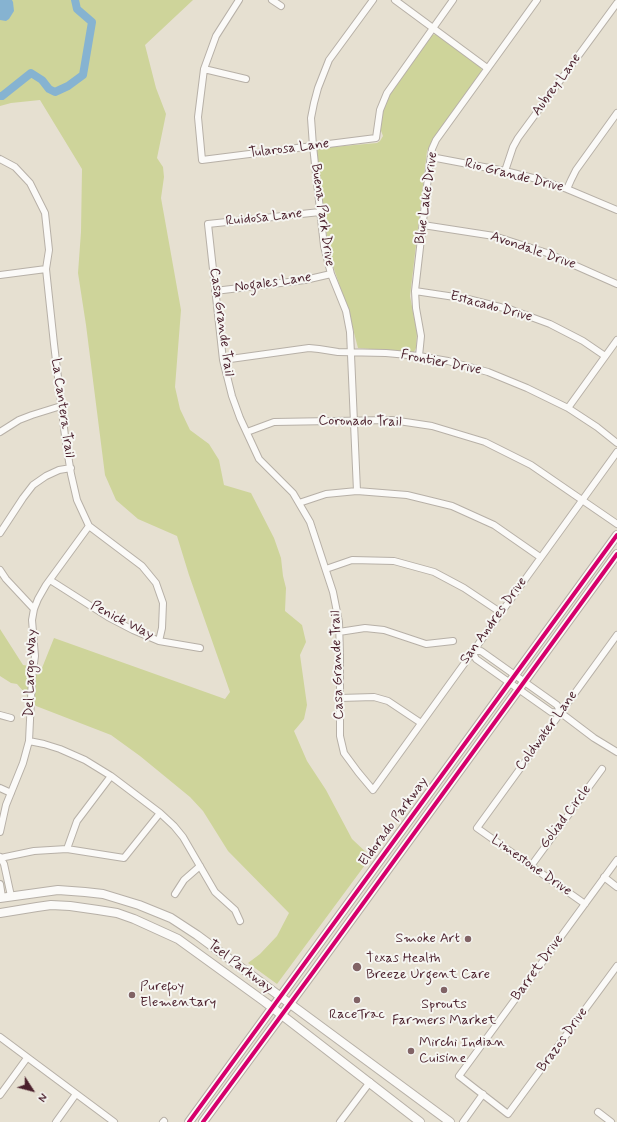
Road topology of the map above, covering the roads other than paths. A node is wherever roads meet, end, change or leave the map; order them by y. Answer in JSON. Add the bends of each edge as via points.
{"nodes":[{"id":1,"x":239,"y":0,"type":"edge"},
{"id":2,"x":272,"y":0,"type":"edge"},
{"id":3,"x":373,"y":0,"type":"edge"},
{"id":4,"x":395,"y":0,"type":"edge"},
{"id":5,"x":453,"y":0,"type":"edge"},
{"id":6,"x":537,"y":0,"type":"edge"},
{"id":7,"x":617,"y":3,"type":"edge"},
{"id":8,"x":281,"y":6,"type":"dead end"},
{"id":9,"x":433,"y":28,"type":"junction"},
{"id":10,"x":488,"y":68,"type":"junction"},
{"id":11,"x":204,"y":69,"type":"junction"},
{"id":12,"x":246,"y":79,"type":"dead end"},
{"id":13,"x":617,"y":113,"type":"edge"},
{"id":14,"x":313,"y":146,"type":"junction"},
{"id":15,"x":431,"y":157,"type":"junction"},
{"id":16,"x":0,"y":159,"type":"edge"},
{"id":17,"x":504,"y":171,"type":"junction"},
{"id":18,"x":567,"y":189,"type":"junction"},
{"id":19,"x":617,"y":210,"type":"edge"},
{"id":20,"x":320,"y":212,"type":"junction"},
{"id":21,"x":208,"y":224,"type":"joint"},
{"id":22,"x":422,"y":225,"type":"junction"},
{"id":23,"x":46,"y":269,"type":"junction"},
{"id":24,"x":331,"y":274,"type":"junction"},
{"id":25,"x":0,"y":275,"type":"edge"},
{"id":26,"x":617,"y":284,"type":"edge"},
{"id":27,"x":215,"y":290,"type":"junction"},
{"id":28,"x":415,"y":290,"type":"junction"},
{"id":29,"x":617,"y":340,"type":"edge"},
{"id":30,"x":350,"y":352,"type":"junction"},
{"id":31,"x":419,"y":356,"type":"junction"},
{"id":32,"x":605,"y":356,"type":"junction"},
{"id":33,"x":223,"y":360,"type":"junction"},
{"id":34,"x":62,"y":406,"type":"junction"},
{"id":35,"x":568,"y":408,"type":"junction"},
{"id":36,"x":354,"y":421,"type":"junction"},
{"id":37,"x":0,"y":432,"type":"edge"},
{"id":38,"x":247,"y":432,"type":"junction"},
{"id":39,"x":617,"y":443,"type":"edge"},
{"id":40,"x":617,"y":452,"type":"edge"},
{"id":41,"x":71,"y":468,"type":"junction"},
{"id":42,"x":357,"y":491,"type":"junction"},
{"id":43,"x":582,"y":500,"type":"junction"},
{"id":44,"x":299,"y":503,"type":"junction"},
{"id":45,"x":617,"y":524,"type":"edge"},
{"id":46,"x":89,"y":526,"type":"junction"},
{"id":47,"x":0,"y":533,"type":"edge"},
{"id":48,"x":617,"y":535,"type":"edge"},
{"id":49,"x":617,"y":554,"type":"edge"},
{"id":50,"x":540,"y":557,"type":"junction"},
{"id":51,"x":326,"y":569,"type":"junction"},
{"id":52,"x":0,"y":570,"type":"edge"},
{"id":53,"x":50,"y":580,"type":"junction"},
{"id":54,"x":34,"y":609,"type":"junction"},
{"id":55,"x":500,"y":612,"type":"junction"},
{"id":56,"x":339,"y":632,"type":"junction"},
{"id":57,"x":617,"y":635,"type":"edge"},
{"id":58,"x":159,"y":640,"type":"junction"},
{"id":59,"x":453,"y":641,"type":"dead end"},
{"id":60,"x":200,"y":648,"type":"dead end"},
{"id":61,"x":472,"y":651,"type":"junction"},
{"id":62,"x":514,"y":675,"type":"junction"},
{"id":63,"x":509,"y":682,"type":"junction"},
{"id":64,"x":524,"y":682,"type":"junction"},
{"id":65,"x":519,"y":689,"type":"junction"},
{"id":66,"x":340,"y":698,"type":"junction"},
{"id":67,"x":561,"y":713,"type":"junction"},
{"id":68,"x":0,"y":715,"type":"edge"},
{"id":69,"x":11,"y":718,"type":"dead end"},
{"id":70,"x":421,"y":723,"type":"junction"},
{"id":71,"x":29,"y":740,"type":"junction"},
{"id":72,"x":617,"y":752,"type":"edge"},
{"id":73,"x":602,"y":769,"type":"dead end"},
{"id":74,"x":112,"y":776,"type":"junction"},
{"id":75,"x":0,"y":788,"type":"edge"},
{"id":76,"x":373,"y":790,"type":"joint"},
{"id":77,"x":11,"y":793,"type":"junction"},
{"id":78,"x":160,"y":813,"type":"junction"},
{"id":79,"x":477,"y":828,"type":"joint"},
{"id":80,"x":0,"y":832,"type":"edge"},
{"id":81,"x":67,"y":849,"type":"junction"},
{"id":82,"x":0,"y":858,"type":"edge"},
{"id":83,"x":617,"y":860,"type":"edge"},
{"id":84,"x":200,"y":866,"type":"junction"},
{"id":85,"x":530,"y":866,"type":"junction"},
{"id":86,"x":604,"y":877,"type":"junction"},
{"id":87,"x":0,"y":884,"type":"edge"},
{"id":88,"x":617,"y":887,"type":"edge"},
{"id":89,"x":175,"y":894,"type":"dead end"},
{"id":90,"x":354,"y":895,"type":"junction"},
{"id":91,"x":4,"y":897,"type":"edge"},
{"id":92,"x":120,"y":899,"type":"junction"},
{"id":93,"x":364,"y":902,"type":"junction"},
{"id":94,"x":585,"y":904,"type":"junction"},
{"id":95,"x":14,"y":910,"type":"junction"},
{"id":96,"x":3,"y":912,"type":"edge"},
{"id":97,"x":117,"y":913,"type":"junction"},
{"id":98,"x":240,"y":921,"type":"dead end"},
{"id":99,"x":197,"y":934,"type":"junction"},
{"id":100,"x":188,"y":946,"type":"junction"},
{"id":101,"x":617,"y":966,"type":"edge"},
{"id":102,"x":280,"y":996,"type":"junction"},
{"id":103,"x":290,"y":1004,"type":"junction"},
{"id":104,"x":272,"y":1007,"type":"junction"},
{"id":105,"x":282,"y":1015,"type":"junction"},
{"id":106,"x":0,"y":1037,"type":"edge"},
{"id":107,"x":27,"y":1058,"type":"junction"},
{"id":108,"x":379,"y":1070,"type":"junction"},
{"id":109,"x":370,"y":1082,"type":"junction"},
{"id":110,"x":76,"y":1094,"type":"junction"},
{"id":111,"x":483,"y":1094,"type":"junction"},
{"id":112,"x":0,"y":1095,"type":"edge"},
{"id":113,"x":598,"y":1112,"type":"dead end"},
{"id":114,"x":56,"y":1122,"type":"edge"},
{"id":115,"x":114,"y":1122,"type":"edge"},
{"id":116,"x":189,"y":1122,"type":"edge"},
{"id":117,"x":203,"y":1122,"type":"edge"},
{"id":118,"x":340,"y":1122,"type":"edge"},
{"id":119,"x":420,"y":1122,"type":"edge"},
{"id":120,"x":450,"y":1122,"type":"edge"},
{"id":121,"x":463,"y":1122,"type":"edge"},
{"id":122,"x":611,"y":1122,"type":"edge"}],
"edges":[{"from":1,"to":11,"type":"street","via":[[216,36]]},
{"from":2,"to":8,"type":"street"},
{"from":3,"to":14,"type":"street","name":"Buena Park Drive","via":[[329,60],[323,73],[311,118]]},
{"from":4,"to":9,"type":"street"},
{"from":5,"to":9,"type":"street"},
{"from":6,"to":10,"type":"street","name":"Blue Lake Drive"},
{"from":7,"to":17,"type":"street","name":"Aubrey Lane","via":[[512,146]]},
{"from":9,"to":10,"type":"street"},
{"from":9,"to":14,"type":"street","name":"Tularosa Lane","via":[[387,93],[380,110],[376,138]]},
{"from":10,"to":15,"type":"street","name":"Blue Lake Drive","via":[[436,140]]},
{"from":11,"to":12,"type":"street"},
{"from":11,"to":14,"type":"street","name":"Tularosa Lane","via":[[198,117],[202,160]]},
{"from":13,"to":18,"type":"street","via":[[576,170]]},
{"from":14,"to":20,"type":"street","name":"Buena Park Drive"},
{"from":15,"to":17,"type":"street","name":"Rio Grande Drive"},
{"from":15,"to":22,"type":"street","name":"Blue Lake Drive"},
{"from":16,"to":23,"type":"street","name":"La Cantera Trail","via":[[15,167],[30,183],[45,213],[49,250]]},
{"from":17,"to":18,"type":"street","name":"Rio Grande Drive"},
{"from":18,"to":19,"type":"street","name":"Rio Grande Drive"},
{"from":20,"to":21,"type":"street","name":"Ruidosa Lane"},
{"from":20,"to":24,"type":"street","name":"Buena Park Drive","via":[[324,246]]},
{"from":21,"to":27,"type":"street","name":"Casa Grande Trail"},
{"from":22,"to":26,"type":"street","name":"Avondale Drive","via":[[494,236],[547,253]]},
{"from":22,"to":28,"type":"street","name":"Blue Lake Drive"},
{"from":23,"to":25,"type":"street"},
{"from":23,"to":34,"type":"street","name":"La Cantera Trail"},
{"from":24,"to":27,"type":"street","name":"Nogales Lane","via":[[305,280]]},
{"from":24,"to":30,"type":"street","name":"Buena Park Drive","via":[[346,311]]},
{"from":27,"to":33,"type":"street","name":"Casa Grande Trail"},
{"from":28,"to":31,"type":"street","name":"Blue Lake Drive","via":[[421,336]]},
{"from":28,"to":32,"type":"street","name":"Estacado Drive","via":[[468,298],[512,310],[550,324]]},
{"from":29,"to":32,"type":"street"},
{"from":30,"to":31,"type":"street","name":"Frontier Drive"},
{"from":30,"to":33,"type":"street","name":"Frontier Drive","via":[[309,348]]},
{"from":30,"to":36,"type":"street","name":"Buena Park Drive"},
{"from":31,"to":35,"type":"street","name":"Frontier Drive","via":[[488,372]]},
{"from":32,"to":35,"type":"street"},
{"from":33,"to":38,"type":"street","name":"Casa Grande Trail","via":[[232,396]]},
{"from":34,"to":37,"type":"street","via":[[19,420]]},
{"from":34,"to":41,"type":"street","name":"La Cantera Trail"},
{"from":35,"to":39,"type":"street","name":"Frontier Drive"},
{"from":36,"to":38,"type":"street","name":"Coronado Trail","via":[[274,422]]},
{"from":36,"to":42,"type":"street","name":"Buena Park Drive"},
{"from":36,"to":43,"type":"street","name":"Coronado Trail","via":[[392,420],[432,426],[485,442],[531,465]]},
{"from":38,"to":44,"type":"street","name":"Casa Grande Trail","via":[[259,459],[293,492]]},
{"from":40,"to":43,"type":"street","name":"San Andres Drive"},
{"from":41,"to":46,"type":"street","name":"La Cantera Trail","via":[[77,500]]},
{"from":41,"to":47,"type":"street","via":[[59,470],[33,485]]},
{"from":42,"to":44,"type":"street","via":[[326,494]]},
{"from":42,"to":50,"type":"street","via":[[407,494],[452,506],[494,524]]},
{"from":43,"to":45,"type":"street","name":"Coronado Trail"},
{"from":43,"to":50,"type":"street","name":"San Andres Drive"},
{"from":44,"to":51,"type":"street","name":"Casa Grande Trail","via":[[310,522]]},
{"from":46,"to":53,"type":"street","name":"Del Largo Way"},
{"from":46,"to":58,"type":"street","name":"La Cantera Trail","via":[[142,566],[156,583],[163,603]]},
{"from":48,"to":62,"type":"main road","name":"Eldorado Parkway"},
{"from":49,"to":64,"type":"main road","name":"Eldorado Parkway"},
{"from":50,"to":55,"type":"street","name":"San Andres Drive"},
{"from":51,"to":55,"type":"street","via":[[352,560],[394,561],[434,572]]},
{"from":51,"to":56,"type":"street","name":"Casa Grande Trail","via":[[333,592]]},
{"from":52,"to":54,"type":"street"},
{"from":53,"to":54,"type":"street","name":"Del Largo Way"},
{"from":53,"to":58,"type":"street","name":"Penick Way","via":[[108,617]]},
{"from":54,"to":71,"type":"street","name":"Del Largo Way","via":[[32,632],[35,656]]},
{"from":55,"to":61,"type":"street","name":"San Andres Drive"},
{"from":56,"to":59,"type":"street","via":[[365,628],[384,630],[426,644]]},
{"from":56,"to":66,"type":"street","name":"Casa Grande Trail"},
{"from":57,"to":67,"type":"street","name":"Coldwater Lane"},
{"from":58,"to":60,"type":"street","name":"Penick Way"},
{"from":61,"to":62,"type":"street","via":[[481,651]]},
{"from":61,"to":63,"type":"street","via":[[476,659]]},
{"from":61,"to":70,"type":"street","name":"San Andres Drive"},
{"from":62,"to":63,"type":"main road","name":"Eldorado Parkway"},
{"from":62,"to":64,"type":"street"},
{"from":63,"to":65,"type":"street"},
{"from":63,"to":90,"type":"main road","name":"Eldorado Parkway"},
{"from":64,"to":65,"type":"main road","name":"Eldorado Parkway"},
{"from":64,"to":67,"type":"street","via":[[557,705]]},
{"from":65,"to":67,"type":"street","via":[[551,712]]},
{"from":65,"to":93,"type":"main road","name":"Eldorado Parkway"},
{"from":66,"to":70,"type":"street","via":[[374,697],[388,701]]},
{"from":66,"to":76,"type":"street","name":"Casa Grande Trail","via":[[340,736],[344,753]]},
{"from":67,"to":72,"type":"street"},
{"from":67,"to":79,"type":"street","name":"Coldwater Lane"},
{"from":68,"to":69,"type":"street"},
{"from":70,"to":76,"type":"street","name":"San Andres Drive"},
{"from":71,"to":74,"type":"street","via":[[60,749]]},
{"from":71,"to":77,"type":"street","name":"Del Largo Way"},
{"from":73,"to":85,"type":"street","name":"Goliad Circle"},
{"from":74,"to":78,"type":"street"},
{"from":74,"to":81,"type":"street","via":[[77,821]]},
{"from":75,"to":77,"type":"street"},
{"from":77,"to":80,"type":"street","name":"Del Largo Way"},
{"from":78,"to":81,"type":"street","via":[[124,858]]},
{"from":78,"to":84,"type":"street","via":[[174,826]]},
{"from":79,"to":85,"type":"street","name":"Limestone Drive"},
{"from":81,"to":82,"type":"street","via":[[34,851]]},
{"from":82,"to":91,"type":"street","via":[[4,864]]},
{"from":83,"to":86,"type":"street","name":"Barret Drive"},
{"from":84,"to":89,"type":"street","via":[[184,880]]},
{"from":84,"to":98,"type":"street","via":[[215,892],[235,910]]},
{"from":85,"to":94,"type":"street","name":"Limestone Drive"},
{"from":86,"to":88,"type":"street"},
{"from":86,"to":94,"type":"street","name":"Barret Drive"},
{"from":87,"to":91,"type":"street"},
{"from":90,"to":93,"type":"main road"},
{"from":90,"to":102,"type":"main road","name":"Eldorado Parkway"},
{"from":91,"to":92,"type":"main road","name":"Teel Parkway","via":[[58,890],[97,893]]},
{"from":91,"to":95,"type":"main road"},
{"from":91,"to":96,"type":"main road"},
{"from":92,"to":97,"type":"main road"},
{"from":92,"to":99,"type":"main road","name":"Teel Parkway","via":[[171,918]]},
{"from":93,"to":103,"type":"main road","name":"Eldorado Parkway"},
{"from":94,"to":111,"type":"street","name":"Barret Drive","via":[[459,1076]]},
{"from":95,"to":96,"type":"main road","name":"Teel Parkway"},
{"from":95,"to":97,"type":"main road","name":"Teel Parkway","via":[[70,906]]},
{"from":97,"to":100,"type":"main road","name":"Teel Parkway","via":[[178,939]]},
{"from":99,"to":100,"type":"main road"},
{"from":99,"to":102,"type":"main road","name":"Teel Parkway"},
{"from":100,"to":104,"type":"main road","name":"Teel Parkway"},
{"from":101,"to":111,"type":"street","name":"Brazos Drive","via":[[508,1114]]},
{"from":102,"to":103,"type":"main road","name":"Teel Parkway"},
{"from":102,"to":104,"type":"main road","name":"Eldorado Parkway"},
{"from":103,"to":105,"type":"main road","name":"Eldorado Parkway"},
{"from":103,"to":108,"type":"main road","name":"Teel Parkway"},
{"from":104,"to":105,"type":"main road","name":"Teel Parkway"},
{"from":104,"to":116,"type":"main road","name":"Eldorado Parkway"},
{"from":105,"to":109,"type":"main road","name":"Teel Parkway"},
{"from":105,"to":117,"type":"main road","name":"Eldorado Parkway"},
{"from":106,"to":107,"type":"street"},
{"from":107,"to":110,"type":"street"},
{"from":107,"to":112,"type":"street"},
{"from":108,"to":109,"type":"main road"},
{"from":108,"to":120,"type":"main road","name":"Teel Parkway"},
{"from":109,"to":118,"type":"street"},
{"from":109,"to":119,"type":"main road","name":"Teel Parkway"},
{"from":110,"to":114,"type":"street"},
{"from":110,"to":115,"type":"street"},
{"from":111,"to":121,"type":"street"},
{"from":113,"to":122,"type":"street"}]}
